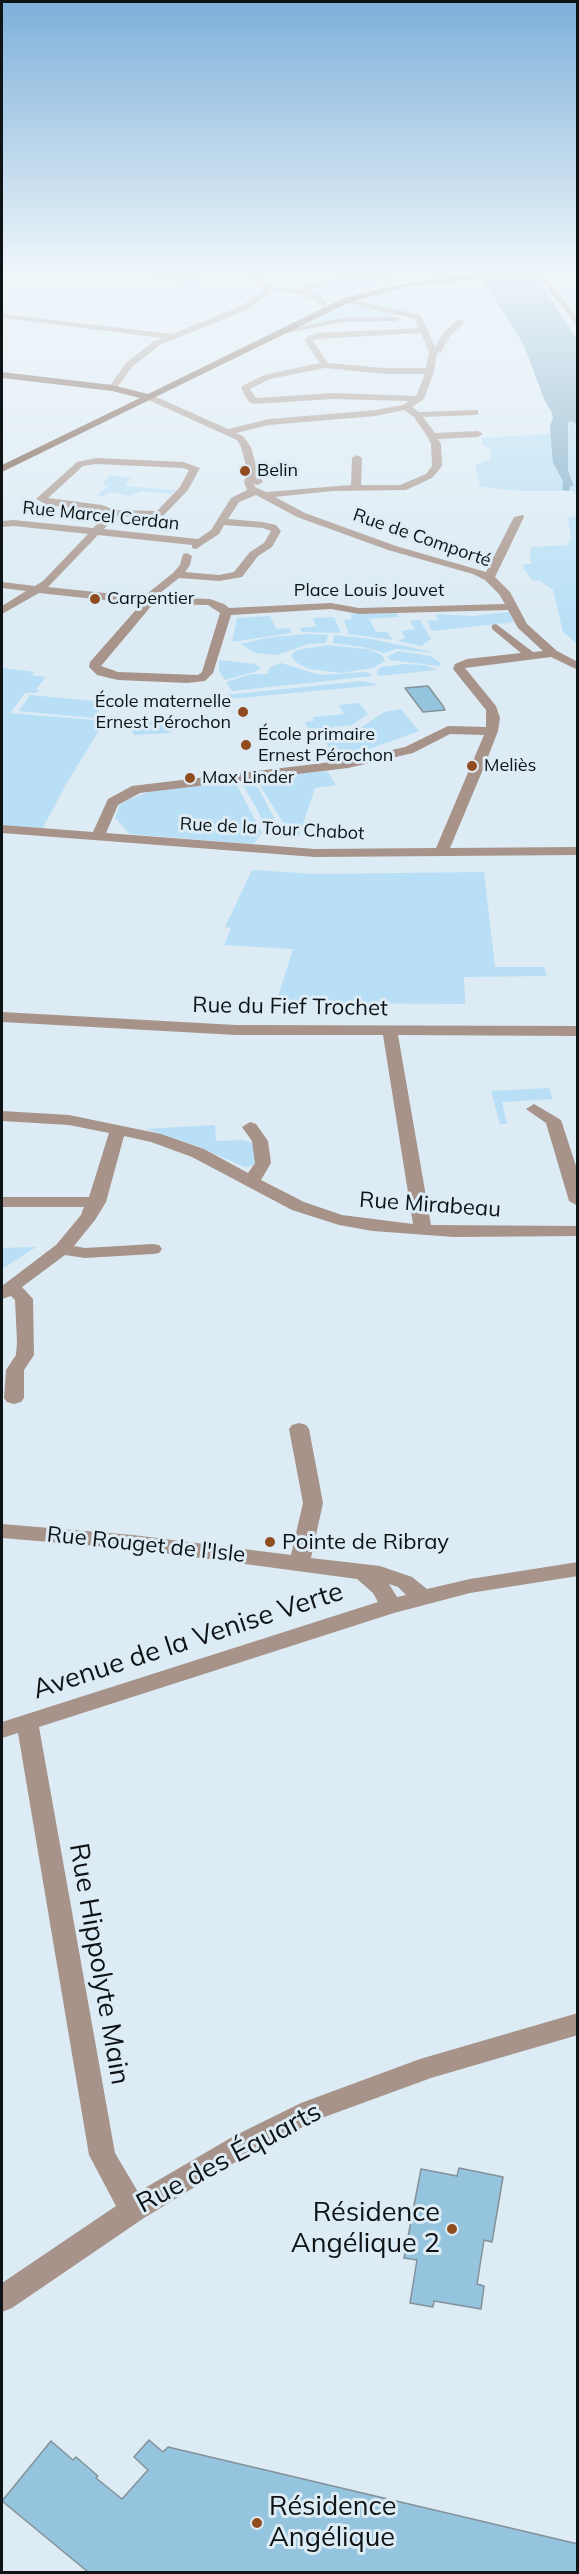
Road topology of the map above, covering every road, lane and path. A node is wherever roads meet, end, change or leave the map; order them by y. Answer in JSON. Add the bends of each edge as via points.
{"nodes":[{"id":1,"x":85,"y":393,"type":"edge"},
{"id":2,"x":111,"y":393,"type":"edge"},
{"id":3,"x":132,"y":393,"type":"edge"},
{"id":4,"x":143,"y":393,"type":"edge"},
{"id":5,"x":147,"y":393,"type":"edge"},
{"id":6,"x":247,"y":393,"type":"edge"},
{"id":7,"x":421,"y":393,"type":"edge"},
{"id":8,"x":139,"y":397,"type":"junction"},
{"id":9,"x":419,"y":399,"type":"junction"},
{"id":10,"x":110,"y":402,"type":"junction"},
{"id":11,"x":160,"y":406,"type":"junction"},
{"id":12,"x":406,"y":407,"type":"junction"},
{"id":13,"x":125,"y":409,"type":"junction"},
{"id":14,"x":182,"y":411,"type":"junction"},
{"id":15,"x":475,"y":412,"type":"dead end"},
{"id":16,"x":417,"y":416,"type":"junction"},
{"id":17,"x":228,"y":432,"type":"junction"},
{"id":18,"x":478,"y":434,"type":"dead end"},
{"id":19,"x":432,"y":436,"type":"junction"},
{"id":20,"x":357,"y":458,"type":"dead end"},
{"id":21,"x":2,"y":460,"type":"edge"},
{"id":22,"x":2,"y":469,"type":"edge"},
{"id":23,"x":356,"y":487,"type":"junction"},
{"id":24,"x":264,"y":494,"type":"junction"},
{"id":25,"x":112,"y":513,"type":"junction"},
{"id":26,"x":519,"y":517,"type":"dead end"},
{"id":27,"x":219,"y":523,"type":"junction"},
{"id":28,"x":2,"y":524,"type":"edge"},
{"id":29,"x":96,"y":531,"type":"junction"},
{"id":30,"x":197,"y":544,"type":"junction"},
{"id":31,"x":173,"y":578,"type":"junction"},
{"id":32,"x":489,"y":578,"type":"junction"},
{"id":33,"x":2,"y":585,"type":"edge"},
{"id":34,"x":36,"y":589,"type":"junction"},
{"id":35,"x":147,"y":600,"type":"junction"},
{"id":36,"x":513,"y":607,"type":"junction"},
{"id":37,"x":2,"y":611,"type":"edge"},
{"id":38,"x":226,"y":612,"type":"junction"},
{"id":39,"x":496,"y":627,"type":"dead end"},
{"id":40,"x":553,"y":653,"type":"junction"},
{"id":41,"x":531,"y":656,"type":"junction"},
{"id":42,"x":578,"y":667,"type":"edge"},
{"id":43,"x":492,"y":731,"type":"junction"},
{"id":44,"x":2,"y":829,"type":"edge"},
{"id":45,"x":98,"y":836,"type":"junction"},
{"id":46,"x":578,"y":851,"type":"edge"},
{"id":47,"x":443,"y":852,"type":"junction"},
{"id":48,"x":2,"y":1017,"type":"edge"},
{"id":49,"x":390,"y":1031,"type":"junction"},
{"id":50,"x":578,"y":1031,"type":"edge"},
{"id":51,"x":534,"y":1109,"type":"dead end"},
{"id":52,"x":2,"y":1116,"type":"edge"},
{"id":53,"x":250,"y":1127,"type":"dead end"},
{"id":54,"x":119,"y":1129,"type":"junction"},
{"id":55,"x":252,"y":1181,"type":"junction"},
{"id":56,"x":578,"y":1201,"type":"edge"},
{"id":57,"x":2,"y":1202,"type":"edge"},
{"id":58,"x":97,"y":1202,"type":"junction"},
{"id":59,"x":423,"y":1230,"type":"junction"},
{"id":60,"x":578,"y":1231,"type":"edge"},
{"id":61,"x":62,"y":1249,"type":"junction"},
{"id":62,"x":153,"y":1250,"type":"dead end"},
{"id":63,"x":7,"y":1291,"type":"edge"},
{"id":64,"x":8,"y":1366,"type":"edge"},
{"id":65,"x":14,"y":1398,"type":"dead end"},
{"id":66,"x":299,"y":1429,"type":"dead end"},
{"id":67,"x":2,"y":1532,"type":"edge"},
{"id":68,"x":299,"y":1563,"type":"junction"},
{"id":69,"x":578,"y":1569,"type":"edge"},
{"id":70,"x":363,"y":1572,"type":"junction"},
{"id":71,"x":422,"y":1597,"type":"junction"},
{"id":72,"x":391,"y":1606,"type":"junction"},
{"id":73,"x":27,"y":1722,"type":"junction"},
{"id":74,"x":2,"y":1730,"type":"edge"},
{"id":75,"x":578,"y":2024,"type":"edge"},
{"id":76,"x":134,"y":2209,"type":"junction"},
{"id":77,"x":2,"y":2299,"type":"edge"}],
"edges":[{"from":1,"to":10,"type":"main road"},
{"from":2,"to":8,"type":"main road"},
{"from":3,"to":8,"type":"main road"},
{"from":4,"to":8,"type":"main road"},
{"from":5,"to":8,"type":"main road"},
{"from":6,"to":9,"type":"street","via":[[253,406],[333,396]]},
{"from":7,"to":9,"type":"street"},
{"from":8,"to":10,"type":"main road"},
{"from":8,"to":11,"type":"street"},
{"from":8,"to":13,"type":"main road"},
{"from":8,"to":14,"type":"street"},
{"from":9,"to":12,"type":"street"},
{"from":10,"to":21,"type":"main road"},
{"from":11,"to":13,"type":"street"},
{"from":11,"to":14,"type":"street"},
{"from":12,"to":16,"type":"street"},
{"from":12,"to":17,"type":"street","via":[[353,416],[269,422]]},
{"from":13,"to":22,"type":"main road"},
{"from":14,"to":17,"type":"street"},
{"from":15,"to":16,"type":"street"},
{"from":16,"to":19,"type":"street"},
{"from":17,"to":24,"type":"street","via":[[240,438],[246,447],[253,473],[249,485]]},
{"from":18,"to":19,"type":"street"},
{"from":19,"to":23,"type":"street","via":[[437,466],[403,494]]},
{"from":20,"to":23,"type":"street"},
{"from":23,"to":24,"type":"street"},
{"from":24,"to":27,"type":"street","via":[[232,508]]},
{"from":24,"to":32,"type":"street","name":"Rue de Comporté","via":[[301,515]]},
{"from":25,"to":25,"type":"street","via":[[41,498],[86,461],[195,468],[184,488],[160,513]]},
{"from":25,"to":29,"type":"street"},
{"from":26,"to":32,"type":"street"},
{"from":27,"to":30,"type":"street","via":[[212,535]]},
{"from":27,"to":31,"type":"street","via":[[263,525],[276,531],[268,545],[254,554],[238,575]]},
{"from":28,"to":29,"type":"street","name":"Rue Marcel Cerdan"},
{"from":29,"to":30,"type":"street","name":"Rue Marcel Cerdan"},
{"from":29,"to":34,"type":"street","via":[[47,583]]},
{"from":30,"to":31,"type":"street"},
{"from":31,"to":35,"type":"street"},
{"from":32,"to":36,"type":"street","name":"Rue de Comporté"},
{"from":33,"to":34,"type":"street","name":"Place Louis Jouvet"},
{"from":34,"to":35,"type":"street","name":"Place Louis Jouvet"},
{"from":34,"to":37,"type":"street"},
{"from":35,"to":38,"type":"street","name":"Place Louis Jouvet","via":[[210,603]]},
{"from":35,"to":38,"type":"street","via":[[94,667],[111,675],[201,678],[207,673]]},
{"from":36,"to":38,"type":"street","name":"Place Louis Jouvet","via":[[359,611],[331,606]]},
{"from":36,"to":40,"type":"street","name":"Rue de Comporté","via":[[522,626]]},
{"from":39,"to":41,"type":"street"},
{"from":40,"to":41,"type":"street"},
{"from":40,"to":42,"type":"street","name":"Rue de Comporté"},
{"from":41,"to":43,"type":"street","via":[[459,666],[492,709]]},
{"from":43,"to":45,"type":"street","via":[[448,730],[409,750],[348,764],[137,789],[113,802]]},
{"from":43,"to":47,"type":"street","via":[[443,844]]},
{"from":44,"to":45,"type":"street","name":"Rue de la Tour Chabot"},
{"from":45,"to":47,"type":"street","name":"Rue de la Tour Chabot","via":[[280,852]]},
{"from":46,"to":47,"type":"street","name":"Rue de la Tour Chabot"},
{"from":48,"to":49,"type":"street","name":"Rue du Fief Trochet","via":[[236,1030]]},
{"from":49,"to":50,"type":"street","name":"Rue du Fief Trochet"},
{"from":49,"to":59,"type":"street"},
{"from":51,"to":56,"type":"street","via":[[553,1120]]},
{"from":52,"to":54,"type":"street","name":"Rue Mirabeau","via":[[69,1120]]},
{"from":53,"to":55,"type":"street","via":[[260,1141],[263,1163]]},
{"from":54,"to":55,"type":"street","name":"Rue Mirabeau","via":[[198,1153]]},
{"from":54,"to":58,"type":"street"},
{"from":55,"to":59,"type":"street","name":"Rue Mirabeau","via":[[298,1206],[339,1220]]},
{"from":57,"to":58,"type":"street"},
{"from":58,"to":61,"type":"street"},
{"from":59,"to":60,"type":"street","name":"Rue Mirabeau"},
{"from":61,"to":62,"type":"street","via":[[85,1253]]},
{"from":61,"to":63,"type":"street"},
{"from":63,"to":64,"type":"street","via":[[21,1295],[26,1305],[25,1355]]},
{"from":64,"to":65,"type":"street"},
{"from":66,"to":68,"type":"street","via":[[313,1503]]},
{"from":67,"to":68,"type":"street","name":"Rue Rouget de l'Isle","via":[[133,1542]]},
{"from":68,"to":70,"type":"street","name":"Rue Rouget de l'Isle"},
{"from":69,"to":71,"type":"street","name":"Avenue de la Venise Verte"},
{"from":70,"to":71,"type":"street","name":"Rue Rouget de l'Isle","via":[[390,1575],[412,1586]]},
{"from":70,"to":72,"type":"street","via":[[381,1588]]},
{"from":71,"to":72,"type":"street","name":"Avenue de la Venise Verte"},
{"from":72,"to":73,"type":"street","name":"Avenue de la Venise Verte"},
{"from":73,"to":74,"type":"street","name":"Avenue de la Venise Verte"},
{"from":73,"to":76,"type":"street","name":"Rue Hippolyte Main","via":[[102,2155]]},
{"from":75,"to":76,"type":"street","name":"Rue des Équarts","via":[[429,2067],[310,2111],[243,2144]]},
{"from":76,"to":77,"type":"street","name":"Rue des Équarts"}]}
